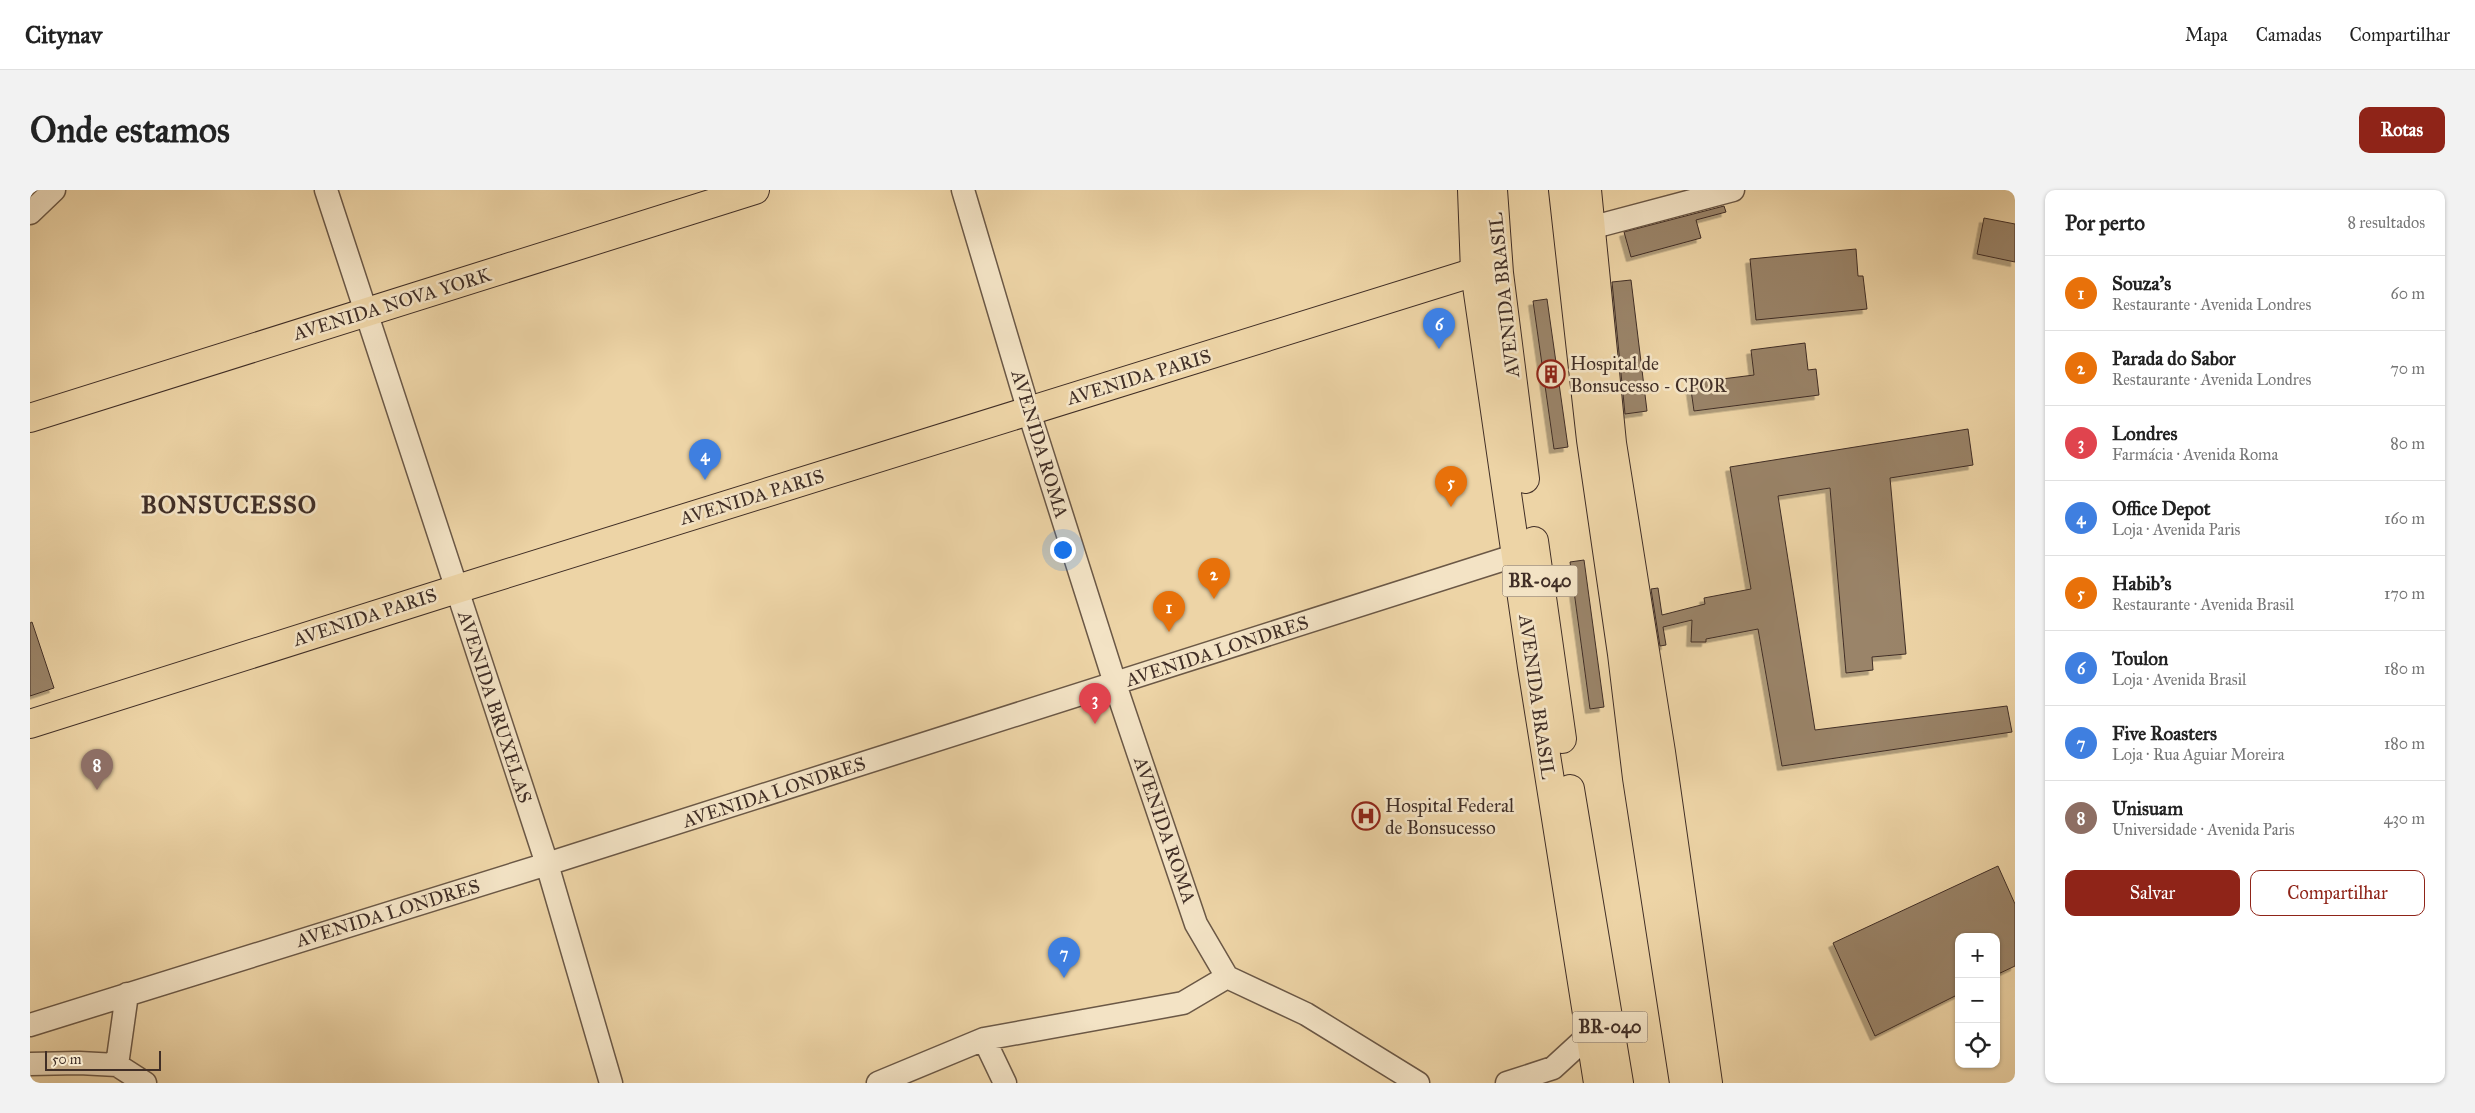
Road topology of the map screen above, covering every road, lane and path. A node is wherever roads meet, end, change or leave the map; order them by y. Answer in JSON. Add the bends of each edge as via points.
{"nodes":[{"id":1,"x":54,"y":190,"type":"edge"},
{"id":2,"x":326,"y":190,"type":"edge"},
{"id":3,"x":755,"y":190,"type":"edge"},
{"id":4,"x":963,"y":190,"type":"edge"},
{"id":5,"x":1472,"y":190,"type":"edge"},
{"id":6,"x":1493,"y":190,"type":"edge"},
{"id":7,"x":1563,"y":190,"type":"edge"},
{"id":8,"x":1587,"y":190,"type":"edge"},
{"id":9,"x":1733,"y":190,"type":"edge"},
{"id":10,"x":30,"y":213,"type":"edge"},
{"id":11,"x":1590,"y":228,"type":"junction"},
{"id":12,"x":1475,"y":272,"type":"junction"},
{"id":13,"x":366,"y":313,"type":"junction"},
{"id":14,"x":1029,"y":412,"type":"junction"},
{"id":15,"x":30,"y":418,"type":"edge"},
{"id":16,"x":1517,"y":555,"type":"junction"},
{"id":17,"x":457,"y":589,"type":"junction"},
{"id":18,"x":1115,"y":684,"type":"junction"},
{"id":19,"x":30,"y":724,"type":"edge"},
{"id":20,"x":547,"y":864,"type":"junction"},
{"id":21,"x":1227,"y":977,"type":"junction"},
{"id":22,"x":127,"y":994,"type":"junction"},
{"id":23,"x":30,"y":1025,"type":"edge"},
{"id":24,"x":1589,"y":1035,"type":"junction"},
{"id":25,"x":984,"y":1039,"type":"junction"},
{"id":26,"x":30,"y":1064,"type":"edge"},
{"id":27,"x":117,"y":1066,"type":"junction"},
{"id":28,"x":145,"y":1083,"type":"edge"},
{"id":29,"x":610,"y":1083,"type":"edge"},
{"id":30,"x":878,"y":1083,"type":"edge"},
{"id":31,"x":1005,"y":1083,"type":"edge"},
{"id":32,"x":1418,"y":1083,"type":"edge"},
{"id":33,"x":1507,"y":1083,"type":"edge"},
{"id":34,"x":1598,"y":1083,"type":"edge"},
{"id":35,"x":1619,"y":1083,"type":"edge"},
{"id":36,"x":1684,"y":1083,"type":"edge"},
{"id":37,"x":1708,"y":1083,"type":"edge"}],
"edges":[{"from":1,"to":10,"type":"street"},
{"from":2,"to":13,"type":"street","name":"AVENIDA BRUXELAS"},
{"from":3,"to":13,"type":"main road","name":"AVENIDA NOVA YORK"},
{"from":4,"to":14,"type":"street","name":"AVENIDA ROMA"},
{"from":5,"to":12,"type":"main road","name":"AVENIDA BRASIL"},
{"from":6,"to":35,"type":"main road","name":"AVENIDA BRASIL","number":"BR-040","via":[[1499,273],[1528,497],[1564,751]]},
{"from":7,"to":36,"type":"main road","number":"BR-040","via":[[1592,450],[1637,778]]},
{"from":8,"to":11,"type":"main road"},
{"from":9,"to":11,"type":"street"},
{"from":11,"to":37,"type":"main road","via":[[1612,443],[1661,752]]},
{"from":12,"to":14,"type":"main road","name":"AVENIDA PARIS"},
{"from":12,"to":16,"type":"main road","name":"AVENIDA BRASIL"},
{"from":13,"to":15,"type":"main road","name":"AVENIDA NOVA YORK"},
{"from":13,"to":17,"type":"street","name":"AVENIDA BRUXELAS"},
{"from":14,"to":17,"type":"main road","name":"AVENIDA PARIS"},
{"from":14,"to":18,"type":"street","name":"AVENIDA ROMA"},
{"from":16,"to":18,"type":"street","name":"AVENIDA LONDRES"},
{"from":16,"to":24,"type":"main road","name":"AVENIDA BRASIL"},
{"from":17,"to":19,"type":"main road","name":"AVENIDA PARIS"},
{"from":17,"to":20,"type":"street","name":"AVENIDA BRUXELAS"},
{"from":18,"to":20,"type":"street","name":"AVENIDA LONDRES"},
{"from":18,"to":21,"type":"street","name":"AVENIDA ROMA","via":[[1196,924]]},
{"from":20,"to":22,"type":"street","name":"AVENIDA LONDRES"},
{"from":20,"to":29,"type":"street","name":"AVENIDA BRUXELAS"},
{"from":21,"to":25,"type":"street","via":[[1183,1003]]},
{"from":21,"to":32,"type":"street","via":[[1306,1014]]},
{"from":22,"to":23,"type":"street","name":"AVENIDA LONDRES"},
{"from":22,"to":27,"type":"street"},
{"from":24,"to":33,"type":"street","via":[[1552,1068]]},
{"from":24,"to":34,"type":"main road","name":"AVENIDA BRASIL"},
{"from":25,"to":30,"type":"street"},
{"from":25,"to":31,"type":"street"},
{"from":26,"to":27,"type":"street"},
{"from":27,"to":28,"type":"street"}]}
